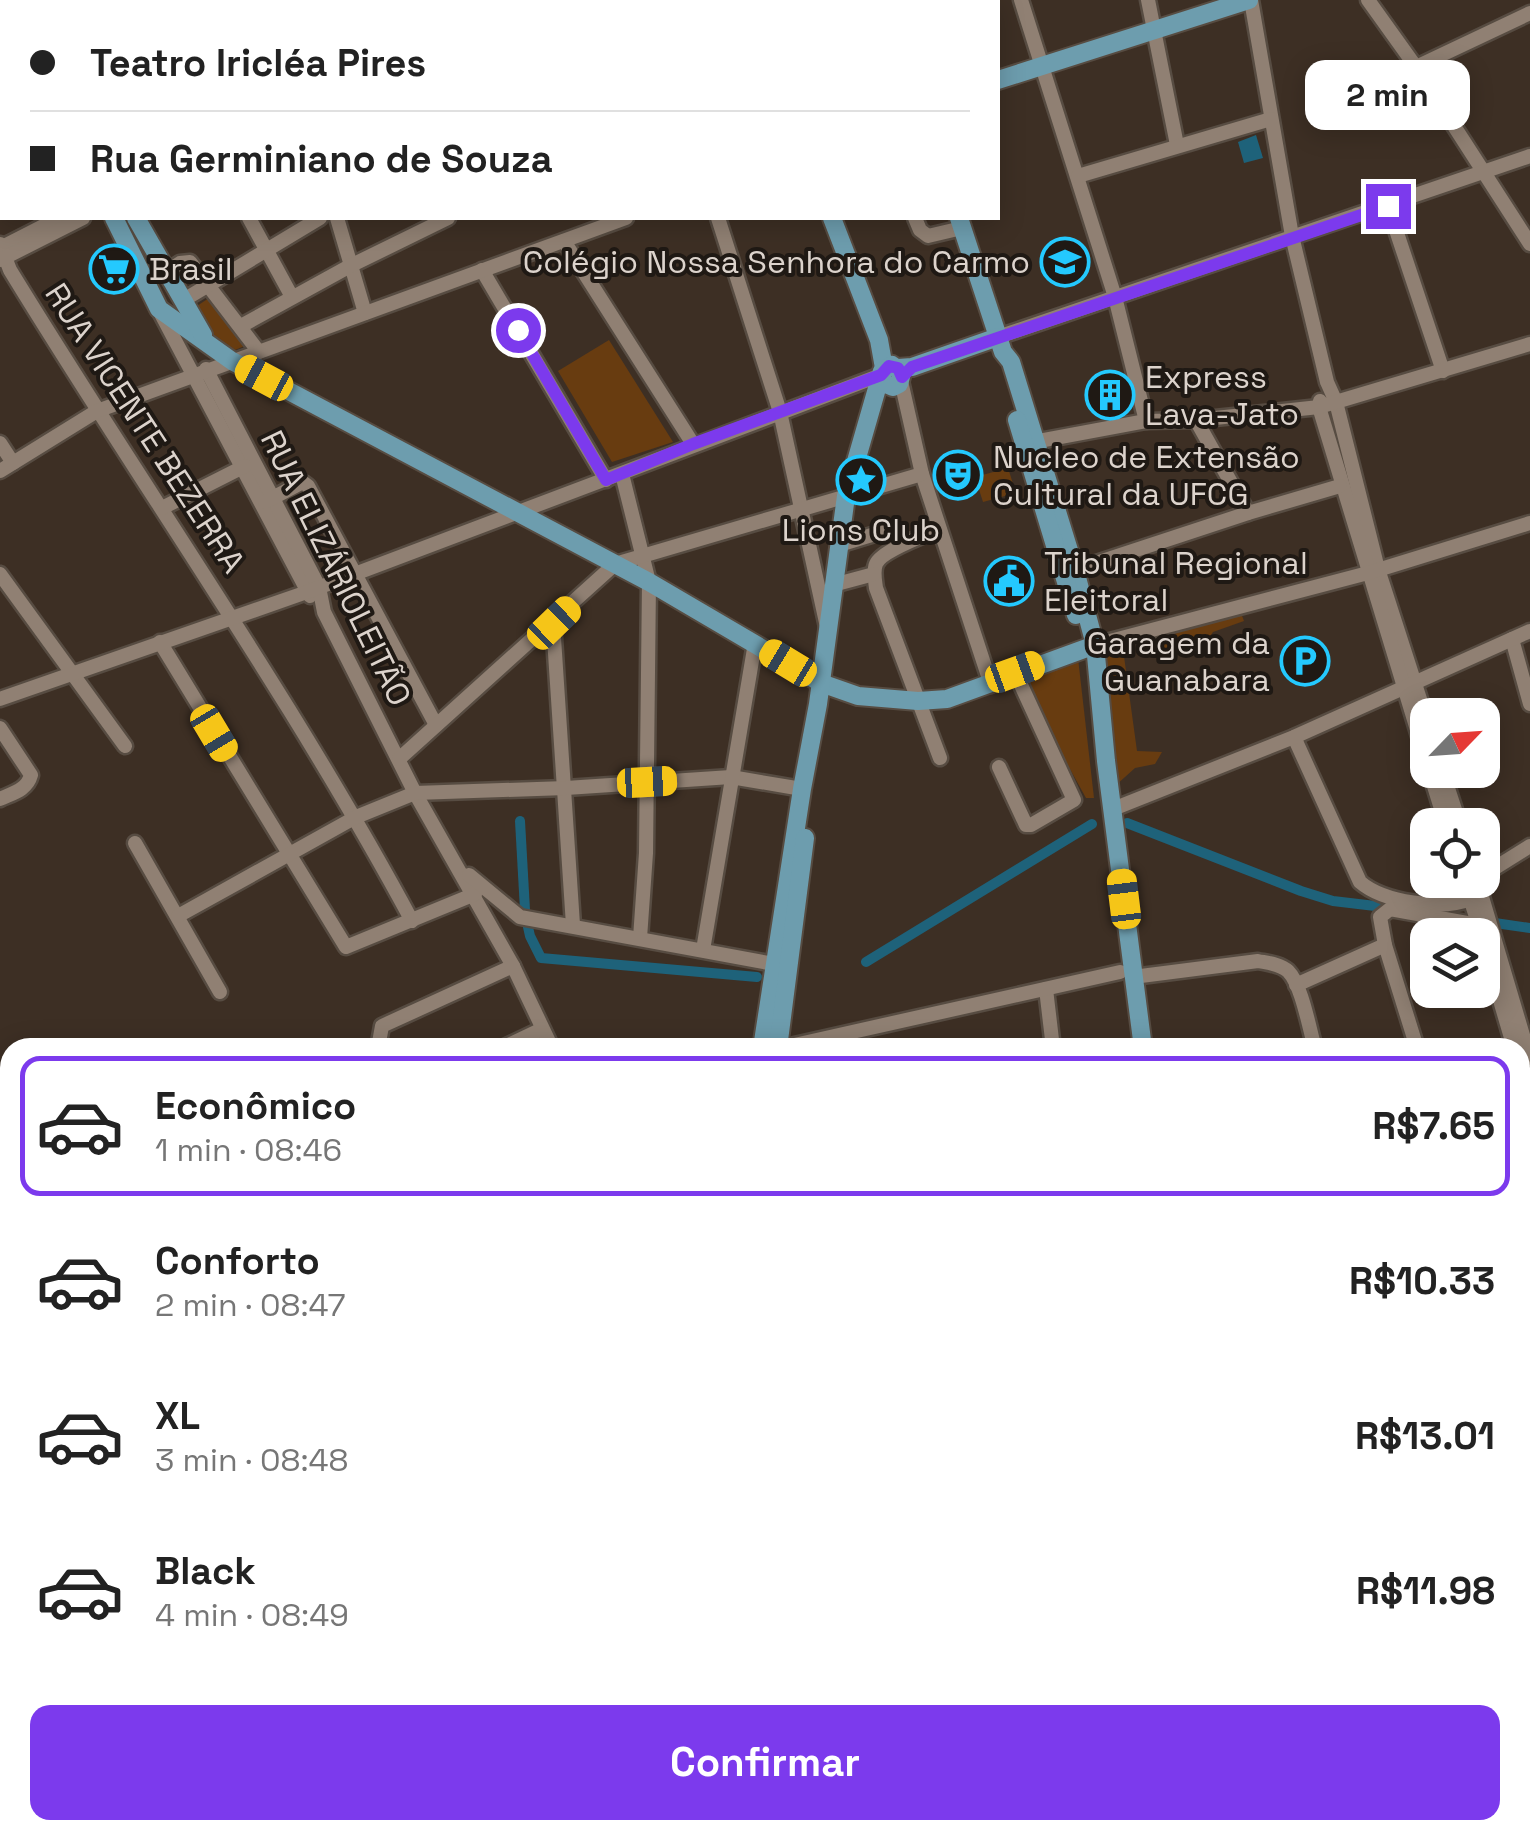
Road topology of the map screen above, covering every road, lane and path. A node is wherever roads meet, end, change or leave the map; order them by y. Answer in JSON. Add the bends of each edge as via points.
{"nodes":[{"id":1,"x":1021,"y":0,"type":"edge"},
{"id":2,"x":1148,"y":0,"type":"edge"},
{"id":3,"x":1250,"y":0,"type":"edge"},
{"id":4,"x":1368,"y":0,"type":"edge"},
{"id":5,"x":1530,"y":13,"type":"edge"},
{"id":6,"x":1155,"y":29,"type":"junction"},
{"id":7,"x":1041,"y":66,"type":"junction"},
{"id":8,"x":1416,"y":68,"type":"junction"},
{"id":9,"x":1000,"y":79,"type":"edge"},
{"id":10,"x":1270,"y":120,"type":"junction"},
{"id":11,"x":1177,"y":146,"type":"junction"},
{"id":12,"x":1530,"y":156,"type":"edge"},
{"id":13,"x":1480,"y":171,"type":"junction"},
{"id":14,"x":1078,"y":176,"type":"junction"},
{"id":15,"x":1388,"y":206,"type":"junction"},
{"id":16,"x":57,"y":220,"type":"edge"},
{"id":17,"x":79,"y":220,"type":"edge"},
{"id":18,"x":115,"y":220,"type":"edge"},
{"id":19,"x":137,"y":220,"type":"edge"},
{"id":20,"x":250,"y":220,"type":"edge"},
{"id":21,"x":317,"y":220,"type":"edge"},
{"id":22,"x":335,"y":220,"type":"edge"},
{"id":23,"x":444,"y":220,"type":"edge"},
{"id":24,"x":616,"y":220,"type":"edge"},
{"id":25,"x":719,"y":220,"type":"edge"},
{"id":26,"x":833,"y":220,"type":"edge"},
{"id":27,"x":916,"y":220,"type":"edge"},
{"id":28,"x":960,"y":223,"type":"edge"},
{"id":29,"x":1292,"y":236,"type":"junction"},
{"id":30,"x":564,"y":241,"type":"junction"},
{"id":31,"x":1530,"y":244,"type":"edge"},
{"id":32,"x":267,"y":252,"type":"junction"},
{"id":33,"x":3,"y":256,"type":"edge"},
{"id":34,"x":350,"y":266,"type":"junction"},
{"id":35,"x":482,"y":270,"type":"junction"},
{"id":36,"x":165,"y":272,"type":"junction"},
{"id":37,"x":208,"y":285,"type":"junction"},
{"id":38,"x":292,"y":297,"type":"junction"},
{"id":39,"x":1114,"y":297,"type":"junction"},
{"id":40,"x":182,"y":301,"type":"junction"},
{"id":41,"x":159,"y":309,"type":"junction"},
{"id":42,"x":365,"y":313,"type":"junction"},
{"id":43,"x":241,"y":326,"type":"junction"},
{"id":44,"x":209,"y":344,"type":"junction"},
{"id":45,"x":1000,"y":344,"type":"junction"},
{"id":46,"x":1530,"y":344,"type":"edge"},
{"id":47,"x":258,"y":352,"type":"junction"},
{"id":48,"x":232,"y":361,"type":"junction"},
{"id":49,"x":206,"y":369,"type":"junction"},
{"id":50,"x":1444,"y":371,"type":"junction"},
{"id":51,"x":190,"y":374,"type":"junction"},
{"id":52,"x":894,"y":375,"type":"junction"},
{"id":53,"x":1327,"y":382,"type":"junction"},
{"id":54,"x":1336,"y":402,"type":"junction"},
{"id":55,"x":1318,"y":407,"type":"junction"},
{"id":56,"x":96,"y":411,"type":"junction"},
{"id":57,"x":780,"y":412,"type":"junction"},
{"id":58,"x":1196,"y":420,"type":"junction"},
{"id":59,"x":1146,"y":421,"type":"junction"},
{"id":60,"x":0,"y":443,"type":"edge"},
{"id":61,"x":1030,"y":443,"type":"junction"},
{"id":62,"x":693,"y":444,"type":"junction"},
{"id":63,"x":247,"y":465,"type":"junction"},
{"id":64,"x":6,"y":467,"type":"edge"},
{"id":65,"x":622,"y":474,"type":"junction"},
{"id":66,"x":922,"y":474,"type":"junction"},
{"id":67,"x":606,"y":480,"type":"junction"},
{"id":68,"x":1340,"y":486,"type":"junction"},
{"id":69,"x":846,"y":496,"type":"junction"},
{"id":70,"x":267,"y":501,"type":"junction"},
{"id":71,"x":162,"y":508,"type":"junction"},
{"id":72,"x":1355,"y":508,"type":"junction"},
{"id":73,"x":804,"y":509,"type":"junction"},
{"id":74,"x":1248,"y":512,"type":"junction"},
{"id":75,"x":521,"y":513,"type":"junction"},
{"id":76,"x":1530,"y":523,"type":"edge"},
{"id":77,"x":939,"y":528,"type":"junction"},
{"id":78,"x":888,"y":530,"type":"dead end"},
{"id":79,"x":838,"y":545,"type":"junction"},
{"id":80,"x":643,"y":554,"type":"junction"},
{"id":81,"x":616,"y":564,"type":"junction"},
{"id":82,"x":1075,"y":570,"type":"junction"},
{"id":83,"x":1373,"y":571,"type":"junction"},
{"id":84,"x":0,"y":574,"type":"edge"},
{"id":85,"x":354,"y":574,"type":"junction"},
{"id":86,"x":874,"y":574,"type":"junction"},
{"id":87,"x":649,"y":582,"type":"junction"},
{"id":88,"x":825,"y":586,"type":"junction"},
{"id":89,"x":313,"y":590,"type":"junction"},
{"id":90,"x":234,"y":617,"type":"junction"},
{"id":91,"x":554,"y":623,"type":"junction"},
{"id":92,"x":1530,"y":631,"type":"edge"},
{"id":93,"x":1512,"y":639,"type":"junction"},
{"id":94,"x":160,"y":642,"type":"junction"},
{"id":95,"x":755,"y":643,"type":"junction"},
{"id":96,"x":1089,"y":646,"type":"junction"},
{"id":97,"x":72,"y":672,"type":"junction"},
{"id":98,"x":1015,"y":672,"type":"junction"},
{"id":99,"x":821,"y":682,"type":"junction"},
{"id":100,"x":991,"y":685,"type":"junction"},
{"id":101,"x":1409,"y":687,"type":"junction"},
{"id":102,"x":0,"y":698,"type":"edge"},
{"id":103,"x":1412,"y":698,"type":"edge"},
{"id":104,"x":1415,"y":698,"type":"edge"},
{"id":105,"x":918,"y":701,"type":"junction"},
{"id":106,"x":818,"y":704,"type":"junction"},
{"id":107,"x":1530,"y":704,"type":"edge"},
{"id":108,"x":436,"y":726,"type":"junction"},
{"id":109,"x":0,"y":728,"type":"edge"},
{"id":110,"x":1294,"y":737,"type":"junction"},
{"id":111,"x":125,"y":746,"type":"dead end"},
{"id":112,"x":940,"y":758,"type":"dead end"},
{"id":113,"x":399,"y":759,"type":"junction"},
{"id":114,"x":999,"y":767,"type":"dead end"},
{"id":115,"x":731,"y":777,"type":"junction"},
{"id":116,"x":647,"y":782,"type":"junction"},
{"id":117,"x":566,"y":788,"type":"junction"},
{"id":118,"x":802,"y":789,"type":"junction"},
{"id":119,"x":415,"y":792,"type":"junction"},
{"id":120,"x":0,"y":799,"type":"edge"},
{"id":121,"x":1113,"y":809,"type":"junction"},
{"id":122,"x":356,"y":817,"type":"junction"},
{"id":123,"x":135,"y":843,"type":"dead end"},
{"id":124,"x":1530,"y":846,"type":"edge"},
{"id":125,"x":287,"y":855,"type":"junction"},
{"id":126,"x":1500,"y":865,"type":"edge"},
{"id":127,"x":460,"y":868,"type":"junction"},
{"id":128,"x":474,"y":894,"type":"junction"},
{"id":129,"x":1473,"y":898,"type":"edge"},
{"id":130,"x":1477,"y":898,"type":"edge"},
{"id":131,"x":1476,"y":903,"type":"junction"},
{"id":132,"x":485,"y":913,"type":"junction"},
{"id":133,"x":178,"y":916,"type":"junction"},
{"id":134,"x":520,"y":917,"type":"junction"},
{"id":135,"x":1426,"y":918,"type":"edge"},
{"id":136,"x":1479,"y":918,"type":"edge"},
{"id":137,"x":412,"y":921,"type":"junction"},
{"id":138,"x":573,"y":925,"type":"junction"},
{"id":139,"x":640,"y":938,"type":"junction"},
{"id":140,"x":1384,"y":944,"type":"junction"},
{"id":141,"x":703,"y":950,"type":"junction"},
{"id":142,"x":774,"y":964,"type":"junction"},
{"id":143,"x":513,"y":966,"type":"junction"},
{"id":144,"x":1127,"y":974,"type":"junction"},
{"id":145,"x":1500,"y":978,"type":"edge"},
{"id":146,"x":1296,"y":985,"type":"junction"},
{"id":147,"x":1046,"y":989,"type":"junction"},
{"id":148,"x":220,"y":992,"type":"dead end"},
{"id":149,"x":1500,"y":996,"type":"edge"},
{"id":150,"x":542,"y":1030,"type":"junction"},
{"id":151,"x":380,"y":1038,"type":"edge"},
{"id":152,"x":524,"y":1038,"type":"edge"},
{"id":153,"x":546,"y":1038,"type":"edge"},
{"id":154,"x":763,"y":1038,"type":"edge"},
{"id":155,"x":780,"y":1038,"type":"edge"},
{"id":156,"x":824,"y":1038,"type":"edge"},
{"id":157,"x":1052,"y":1038,"type":"edge"},
{"id":158,"x":1130,"y":1038,"type":"edge"},
{"id":159,"x":1141,"y":1038,"type":"edge"},
{"id":160,"x":1312,"y":1038,"type":"edge"},
{"id":161,"x":1414,"y":1038,"type":"edge"},
{"id":162,"x":1511,"y":1038,"type":"edge"},
{"id":163,"x":1522,"y":1038,"type":"edge"}],
"edges":[{"from":1,"to":7,"type":"street"},
{"from":2,"to":6,"type":"street"},
{"from":3,"to":6,"type":"main road"},
{"from":3,"to":10,"type":"street"},
{"from":4,"to":8,"type":"street"},
{"from":5,"to":8,"type":"street"},
{"from":6,"to":7,"type":"main road"},
{"from":6,"to":11,"type":"street"},
{"from":7,"to":9,"type":"main road"},
{"from":7,"to":14,"type":"street"},
{"from":8,"to":13,"type":"street"},
{"from":10,"to":11,"type":"street"},
{"from":10,"to":29,"type":"street"},
{"from":11,"to":14,"type":"street"},
{"from":12,"to":13,"type":"street"},
{"from":13,"to":15,"type":"street"},
{"from":13,"to":31,"type":"street"},
{"from":14,"to":39,"type":"street"},
{"from":15,"to":29,"type":"street"},
{"from":15,"to":50,"type":"street"},
{"from":16,"to":33,"type":"street"},
{"from":17,"to":33,"type":"street"},
{"from":18,"to":41,"type":"main road"},
{"from":19,"to":36,"type":"main road"},
{"from":20,"to":32,"type":"street"},
{"from":21,"to":32,"type":"street"},
{"from":22,"to":34,"type":"street"},
{"from":23,"to":34,"type":"street"},
{"from":24,"to":30,"type":"street"},
{"from":25,"to":57,"type":"street"},
{"from":26,"to":52,"type":"main road"},
{"from":27,"to":28,"type":"street","via":[[928,236]]},
{"from":28,"to":45,"type":"main road"},
{"from":29,"to":39,"type":"street"},
{"from":29,"to":53,"type":"street"},
{"from":30,"to":35,"type":"street"},
{"from":30,"to":62,"type":"street"},
{"from":32,"to":37,"type":"street"},
{"from":32,"to":38,"type":"street"},
{"from":33,"to":56,"type":"street","name":"RUA VICENTE BEZERRA"},
{"from":34,"to":38,"type":"street"},
{"from":34,"to":42,"type":"street"},
{"from":35,"to":42,"type":"street"},
{"from":35,"to":67,"type":"street"},
{"from":36,"to":37,"type":"street","via":[[190,262]]},
{"from":36,"to":40,"type":"main road"},
{"from":37,"to":40,"type":"street"},
{"from":37,"to":43,"type":"street"},
{"from":38,"to":43,"type":"street"},
{"from":39,"to":45,"type":"street"},
{"from":39,"to":59,"type":"street"},
{"from":40,"to":44,"type":"main road"},
{"from":41,"to":44,"type":"main road"},
{"from":41,"to":51,"type":"street"},
{"from":42,"to":47,"type":"street"},
{"from":43,"to":47,"type":"street"},
{"from":44,"to":48,"type":"main road"},
{"from":45,"to":52,"type":"main road"},
{"from":45,"to":61,"type":"main road"},
{"from":46,"to":50,"type":"street"},
{"from":47,"to":48,"type":"street"},
{"from":48,"to":49,"type":"street"},
{"from":48,"to":75,"type":"main road"},
{"from":49,"to":51,"type":"street"},
{"from":49,"to":63,"type":"street","name":"RUA ELIZÁRIOLEITÃO"},
{"from":50,"to":54,"type":"street"},
{"from":51,"to":56,"type":"street"},
{"from":51,"to":63,"type":"street"},
{"from":52,"to":57,"type":"street"},
{"from":52,"to":66,"type":"street"},
{"from":52,"to":69,"type":"main road","via":[[879,402],[871,404]]},
{"from":53,"to":54,"type":"street"},
{"from":53,"to":55,"type":"street"},
{"from":54,"to":55,"type":"street"},
{"from":54,"to":72,"type":"street"},
{"from":55,"to":58,"type":"street"},
{"from":55,"to":68,"type":"street"},
{"from":56,"to":64,"type":"street"},
{"from":56,"to":71,"type":"street","name":"RUA VICENTE BEZERRA"},
{"from":57,"to":62,"type":"street"},
{"from":57,"to":73,"type":"street"},
{"from":58,"to":59,"type":"street"},
{"from":58,"to":74,"type":"street"},
{"from":59,"to":61,"type":"street"},
{"from":60,"to":64,"type":"street"},
{"from":61,"to":82,"type":"main road"},
{"from":61,"to":96,"type":"main road"},
{"from":62,"to":65,"type":"street"},
{"from":63,"to":70,"type":"street","name":"RUA ELIZÁRIOLEITÃO"},
{"from":63,"to":71,"type":"street"},
{"from":65,"to":67,"type":"street"},
{"from":65,"to":80,"type":"street"},
{"from":66,"to":69,"type":"street"},
{"from":66,"to":77,"type":"street"},
{"from":67,"to":75,"type":"street"},
{"from":68,"to":72,"type":"street"},
{"from":68,"to":74,"type":"street"},
{"from":69,"to":73,"type":"street"},
{"from":69,"to":79,"type":"main road"},
{"from":70,"to":85,"type":"street","via":[[304,483]]},
{"from":70,"to":89,"type":"street","name":"RUA ELIZÁRIOLEITÃO"},
{"from":71,"to":90,"type":"street","name":"RUA VICENTE BEZERRA"},
{"from":72,"to":83,"type":"street"},
{"from":73,"to":80,"type":"street"},
{"from":73,"to":88,"type":"street"},
{"from":74,"to":82,"type":"street"},
{"from":75,"to":81,"type":"main road"},
{"from":75,"to":85,"type":"street"},
{"from":76,"to":83,"type":"street"},
{"from":77,"to":86,"type":"street","via":[[881,556]]},
{"from":77,"to":100,"type":"street"},
{"from":78,"to":79,"type":"street"},
{"from":79,"to":88,"type":"main road"},
{"from":80,"to":81,"type":"street"},
{"from":80,"to":87,"type":"street"},
{"from":81,"to":87,"type":"main road"},
{"from":81,"to":91,"type":"street"},
{"from":82,"to":96,"type":"main road"},
{"from":83,"to":96,"type":"street"},
{"from":83,"to":101,"type":"street"},
{"from":84,"to":97,"type":"street"},
{"from":85,"to":89,"type":"street"},
{"from":85,"to":108,"type":"street"},
{"from":86,"to":88,"type":"street"},
{"from":86,"to":105,"type":"street"},
{"from":87,"to":95,"type":"main road"},
{"from":87,"to":116,"type":"street"},
{"from":88,"to":99,"type":"main road"},
{"from":89,"to":90,"type":"street"},
{"from":89,"to":113,"type":"street","name":"RUA ELIZÁRIOLEITÃO"},
{"from":90,"to":94,"type":"street"},
{"from":90,"to":122,"type":"street","name":"RUA VICENTE BEZERRA"},
{"from":91,"to":108,"type":"street"},
{"from":91,"to":117,"type":"street"},
{"from":92,"to":93,"type":"street"},
{"from":93,"to":101,"type":"street"},
{"from":93,"to":107,"type":"street"},
{"from":94,"to":97,"type":"street"},
{"from":94,"to":125,"type":"street"},
{"from":95,"to":99,"type":"main road"},
{"from":95,"to":115,"type":"street"},
{"from":96,"to":98,"type":"main road"},
{"from":96,"to":121,"type":"main road"},
{"from":96,"to":144,"type":"main road"},
{"from":97,"to":102,"type":"street"},
{"from":97,"to":111,"type":"street"},
{"from":98,"to":100,"type":"main road"},
{"from":98,"to":114,"type":"street","via":[[1074,800],[1026,825]]},
{"from":99,"to":105,"type":"main road","via":[[858,696]]},
{"from":99,"to":106,"type":"main road"},
{"from":100,"to":105,"type":"main road"},
{"from":101,"to":103,"type":"street"},
{"from":101,"to":104,"type":"street"},
{"from":101,"to":110,"type":"street"},
{"from":105,"to":112,"type":"street"},
{"from":106,"to":118,"type":"main road"},
{"from":106,"to":155,"type":"main road","via":[[821,741]]},
{"from":108,"to":113,"type":"street"},
{"from":109,"to":120,"type":"street","via":[[28,766],[29,783]]},
{"from":110,"to":121,"type":"street"},
{"from":110,"to":131,"type":"street","via":[[1360,882],[1388,896]]},
{"from":113,"to":119,"type":"street","name":"RUA ELIZÁRIOLEITÃO"},
{"from":115,"to":116,"type":"street"},
{"from":115,"to":118,"type":"street"},
{"from":115,"to":141,"type":"street"},
{"from":116,"to":117,"type":"street"},
{"from":116,"to":139,"type":"street"},
{"from":117,"to":119,"type":"street"},
{"from":117,"to":138,"type":"street"},
{"from":118,"to":142,"type":"main road"},
{"from":119,"to":122,"type":"street"},
{"from":119,"to":127,"type":"street","name":"RUA ELIZÁRIOLEITÃO"},
{"from":121,"to":144,"type":"main road"},
{"from":122,"to":125,"type":"street"},
{"from":122,"to":137,"type":"street","name":"RUA VICENTE BEZERRA"},
{"from":123,"to":133,"type":"street"},
{"from":124,"to":126,"type":"street"},
{"from":125,"to":133,"type":"street"},
{"from":125,"to":137,"type":"street","via":[[346,947]]},
{"from":127,"to":128,"type":"street","name":"RUA ELIZÁRIOLEITÃO"},
{"from":127,"to":134,"type":"street"},
{"from":128,"to":132,"type":"street","name":"RUA ELIZÁRIOLEITÃO"},
{"from":128,"to":137,"type":"street"},
{"from":129,"to":131,"type":"street"},
{"from":130,"to":131,"type":"street"},
{"from":131,"to":136,"type":"street"},
{"from":132,"to":134,"type":"street"},
{"from":132,"to":143,"type":"street","name":"RUA ELIZÁRIOLEITÃO"},
{"from":133,"to":148,"type":"street"},
{"from":134,"to":138,"type":"street"},
{"from":135,"to":140,"type":"street","via":[[1386,910],[1379,922]]},
{"from":138,"to":139,"type":"street"},
{"from":139,"to":141,"type":"street"},
{"from":140,"to":146,"type":"street"},
{"from":140,"to":161,"type":"street"},
{"from":141,"to":142,"type":"street"},
{"from":142,"to":154,"type":"main road"},
{"from":143,"to":150,"type":"street","name":"RUA ELIZÁRIOLEITÃO"},
{"from":143,"to":151,"type":"street","via":[[382,1026]]},
{"from":144,"to":146,"type":"street","via":[[1258,961],[1288,971]]},
{"from":144,"to":147,"type":"street"},
{"from":144,"to":158,"type":"main road"},
{"from":144,"to":159,"type":"main road"},
{"from":145,"to":163,"type":"street"},
{"from":146,"to":160,"type":"street"},
{"from":147,"to":156,"type":"street"},
{"from":147,"to":157,"type":"street"},
{"from":149,"to":162,"type":"street"},
{"from":150,"to":152,"type":"street"},
{"from":150,"to":153,"type":"street","name":"RUA ELIZÁRIOLEITÃO"}]}
